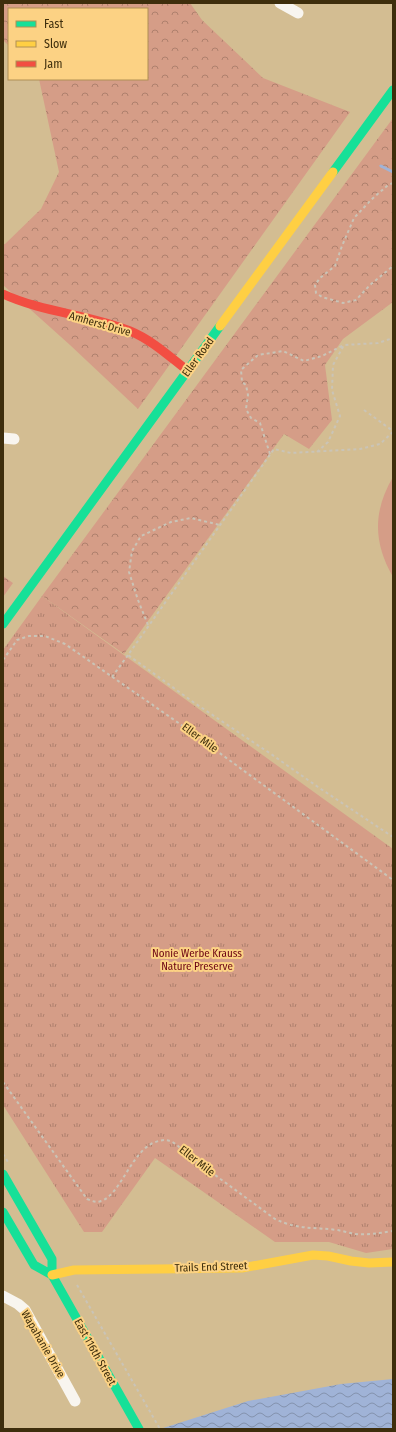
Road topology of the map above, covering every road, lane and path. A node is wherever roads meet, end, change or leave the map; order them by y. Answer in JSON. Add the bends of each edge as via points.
{"nodes":[{"id":1,"x":280,"y":3,"type":"edge"},
{"id":2,"x":298,"y":13,"type":"dead end"},
{"id":3,"x":393,"y":90,"type":"edge"},
{"id":4,"x":393,"y":183,"type":"edge"},
{"id":5,"x":393,"y":266,"type":"edge"},
{"id":6,"x":3,"y":294,"type":"edge"},
{"id":7,"x":393,"y":338,"type":"edge"},
{"id":8,"x":344,"y":345,"type":"junction"},
{"id":9,"x":188,"y":370,"type":"junction"},
{"id":10,"x":364,"y":410,"type":"dead end"},
{"id":11,"x":393,"y":432,"type":"edge"},
{"id":12,"x":317,"y":452,"type":"junction"},
{"id":13,"x":270,"y":454,"type":"junction"},
{"id":14,"x":220,"y":525,"type":"junction"},
{"id":15,"x":3,"y":624,"type":"edge"},
{"id":16,"x":148,"y":625,"type":"junction"},
{"id":17,"x":128,"y":655,"type":"junction"},
{"id":18,"x":3,"y":660,"type":"edge"},
{"id":19,"x":112,"y":677,"type":"junction"},
{"id":20,"x":393,"y":837,"type":"edge"},
{"id":21,"x":393,"y":880,"type":"edge"},
{"id":22,"x":3,"y":1082,"type":"edge"},
{"id":23,"x":3,"y":1174,"type":"edge"},
{"id":24,"x":3,"y":1212,"type":"edge"},
{"id":25,"x":393,"y":1231,"type":"edge"},
{"id":26,"x":393,"y":1262,"type":"edge"},
{"id":27,"x":52,"y":1275,"type":"junction"},
{"id":28,"x":77,"y":1285,"type":"dead end"},
{"id":29,"x":3,"y":1296,"type":"edge"},
{"id":30,"x":75,"y":1401,"type":"dead end"},
{"id":31,"x":140,"y":1429,"type":"edge"},
{"id":32,"x":160,"y":1429,"type":"edge"}],
"edges":[{"from":1,"to":2,"type":"street"},
{"from":3,"to":9,"type":"street","name":"Eller Road"},
{"from":4,"to":5,"type":"path","via":[[371,200],[354,218],[335,266],[315,285],[316,294],[343,303],[356,300]]},
{"from":6,"to":9,"type":"street","name":"Amherst Drive","via":[[29,305],[130,331],[152,343]]},
{"from":7,"to":8,"type":"path","via":[[378,343]]},
{"from":8,"to":12,"type":"path","via":[[333,365],[332,390],[340,416],[328,442]]},
{"from":8,"to":13,"type":"path","via":[[322,356],[304,361],[283,351],[258,355],[241,370],[242,382],[246,385],[248,395],[246,409],[251,418],[260,423]]},
{"from":9,"to":15,"type":"street","name":"Eller Road"},
{"from":10,"to":11,"type":"path"},
{"from":11,"to":12,"type":"path","via":[[380,444]]},
{"from":12,"to":13,"type":"path","via":[[291,453],[274,449]]},
{"from":13,"to":14,"type":"path"},
{"from":14,"to":16,"type":"path"},
{"from":14,"to":16,"type":"path","via":[[191,518],[171,522],[141,536],[132,550],[129,572]]},
{"from":16,"to":17,"type":"path"},
{"from":17,"to":19,"type":"path"},
{"from":17,"to":20,"type":"path"},
{"from":18,"to":19,"type":"path","name":"Eller Mile","via":[[17,640],[29,636],[45,636],[65,644]]},
{"from":19,"to":21,"type":"path","name":"Eller Mile"},
{"from":22,"to":25,"type":"path","name":"Eller Mile","via":[[81,1192],[94,1202],[110,1196],[135,1158],[147,1147],[159,1140],[170,1140],[275,1220],[301,1228],[338,1230],[354,1234]]},
{"from":23,"to":27,"type":"street","name":"East 116th Street","via":[[52,1259]]},
{"from":24,"to":27,"type":"street","via":[[34,1265]]},
{"from":26,"to":27,"type":"street","name":"Trails End Street","via":[[369,1263],[313,1255],[242,1268],[74,1270]]},
{"from":27,"to":31,"type":"street","name":"East 116th Street"},
{"from":28,"to":32,"type":"path"},
{"from":29,"to":30,"type":"street","name":"Wapahanie Drive","via":[[24,1310]]}]}
